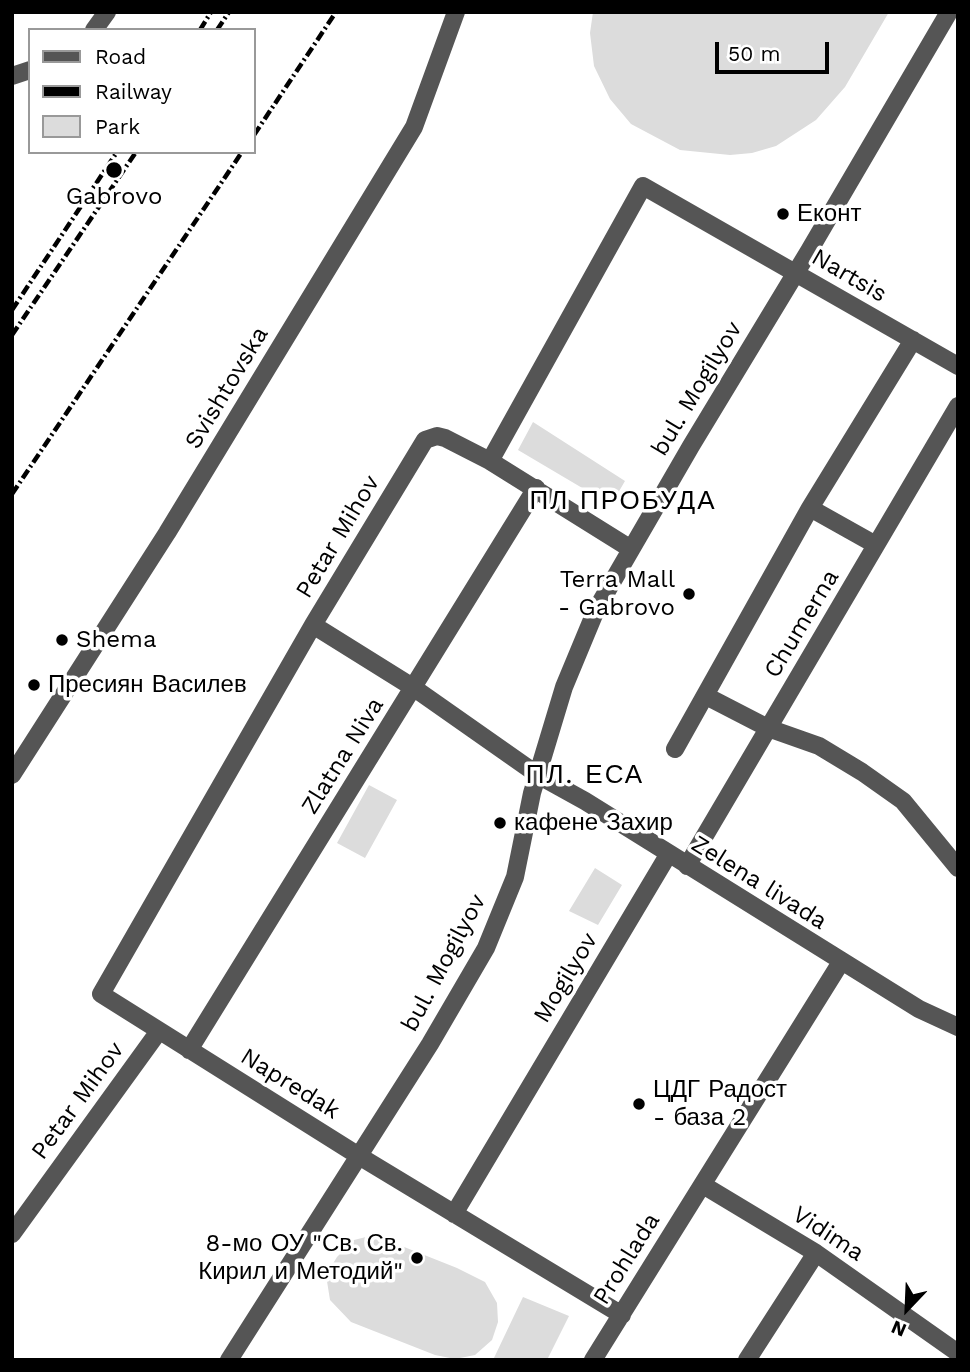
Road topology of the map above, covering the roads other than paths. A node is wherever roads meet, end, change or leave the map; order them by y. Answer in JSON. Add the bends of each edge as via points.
{"nodes":[{"id":1,"x":107,"y":12,"type":"edge"},
{"id":2,"x":456,"y":12,"type":"edge"},
{"id":3,"x":949,"y":12,"type":"edge"},
{"id":4,"x":95,"y":28,"type":"edge"},
{"id":5,"x":796,"y":273,"type":"junction"},
{"id":6,"x":913,"y":340,"type":"junction"},
{"id":7,"x":958,"y":366,"type":"edge"},
{"id":8,"x":958,"y":406,"type":"edge"},
{"id":9,"x":490,"y":461,"type":"junction"},
{"id":10,"x":536,"y":488,"type":"junction"},
{"id":11,"x":810,"y":508,"type":"junction"},
{"id":12,"x":876,"y":545,"type":"junction"},
{"id":13,"x":631,"y":549,"type":"junction"},
{"id":14,"x":313,"y":625,"type":"junction"},
{"id":15,"x":414,"y":688,"type":"junction"},
{"id":16,"x":706,"y":696,"type":"junction"},
{"id":17,"x":768,"y":728,"type":"junction"},
{"id":18,"x":675,"y":749,"type":"dead end"},
{"id":19,"x":12,"y":775,"type":"edge"},
{"id":20,"x":538,"y":775,"type":"junction"},
{"id":21,"x":668,"y":855,"type":"junction"},
{"id":22,"x":687,"y":866,"type":"junction"},
{"id":23,"x":958,"y":868,"type":"edge"},
{"id":24,"x":841,"y":962,"type":"junction"},
{"id":25,"x":101,"y":995,"type":"joint"},
{"id":26,"x":958,"y":1027,"type":"edge"},
{"id":27,"x":159,"y":1031,"type":"junction"},
{"id":28,"x":189,"y":1050,"type":"junction"},
{"id":29,"x":359,"y":1156,"type":"junction"},
{"id":30,"x":703,"y":1185,"type":"junction"},
{"id":31,"x":454,"y":1214,"type":"junction"},
{"id":32,"x":12,"y":1234,"type":"edge"},
{"id":33,"x":816,"y":1253,"type":"junction"},
{"id":34,"x":622,"y":1315,"type":"junction"},
{"id":35,"x":958,"y":1353,"type":"edge"},
{"id":36,"x":229,"y":1360,"type":"edge"},
{"id":37,"x":593,"y":1360,"type":"edge"},
{"id":38,"x":747,"y":1360,"type":"edge"}],
"edges":[{"from":1,"to":4,"type":"street"},
{"from":2,"to":19,"type":"street","name":"Svishtovska","via":[[414,127],[167,533]]},
{"from":3,"to":5,"type":"street","name":"bul. Mogilyov"},
{"from":5,"to":6,"type":"street","name":"Nartsis"},
{"from":5,"to":9,"type":"street","name":"Nartsis","via":[[643,186]]},
{"from":5,"to":13,"type":"street","name":"bul. Mogilyov"},
{"from":6,"to":7,"type":"street","name":"Nartsis"},
{"from":6,"to":11,"type":"street"},
{"from":8,"to":12,"type":"street","name":"Chumerna"},
{"from":9,"to":10,"type":"street"},
{"from":9,"to":14,"type":"street","name":"Petar Mihov","via":[[445,438],[425,440]]},
{"from":10,"to":13,"type":"street"},
{"from":10,"to":15,"type":"street","name":"Zlatna Niva"},
{"from":11,"to":12,"type":"street"},
{"from":11,"to":16,"type":"street"},
{"from":12,"to":17,"type":"street","name":"Chumerna"},
{"from":13,"to":20,"type":"street","name":"bul. Mogilyov","via":[[596,610],[564,687]]},
{"from":14,"to":15,"type":"street","name":"Zelena livada"},
{"from":14,"to":25,"type":"street","name":"Petar Mihov"},
{"from":15,"to":20,"type":"street","name":"Zelena livada"},
{"from":15,"to":28,"type":"street","name":"Zlatna Niva"},
{"from":16,"to":17,"type":"street"},
{"from":16,"to":18,"type":"street"},
{"from":17,"to":22,"type":"street","name":"Chumerna"},
{"from":17,"to":23,"type":"street","via":[[819,746],[903,801]]},
{"from":20,"to":21,"type":"street","name":"Zelena livada"},
{"from":20,"to":29,"type":"street","name":"bul. Mogilyov","via":[[514,877],[486,948]]},
{"from":21,"to":22,"type":"street","name":"Zelena livada"},
{"from":21,"to":31,"type":"street","name":"Mogilyov"},
{"from":22,"to":24,"type":"street","name":"Zelena livada"},
{"from":24,"to":26,"type":"street","name":"Zelena livada"},
{"from":24,"to":30,"type":"street","name":"Prohlada"},
{"from":25,"to":27,"type":"street","name":"Napredak"},
{"from":27,"to":28,"type":"street","name":"Napredak"},
{"from":27,"to":32,"type":"street","name":"Petar Mihov"},
{"from":28,"to":29,"type":"street","name":"Napredak"},
{"from":29,"to":31,"type":"street","name":"Napredak"},
{"from":29,"to":36,"type":"street","name":"bul. Mogilyov"},
{"from":30,"to":33,"type":"street","name":"Vidima"},
{"from":30,"to":34,"type":"street","name":"Prohlada"},
{"from":31,"to":34,"type":"street","name":"Napredak"},
{"from":33,"to":35,"type":"street","name":"Vidima"},
{"from":33,"to":38,"type":"street"},
{"from":34,"to":37,"type":"street","name":"Prohlada"}]}
